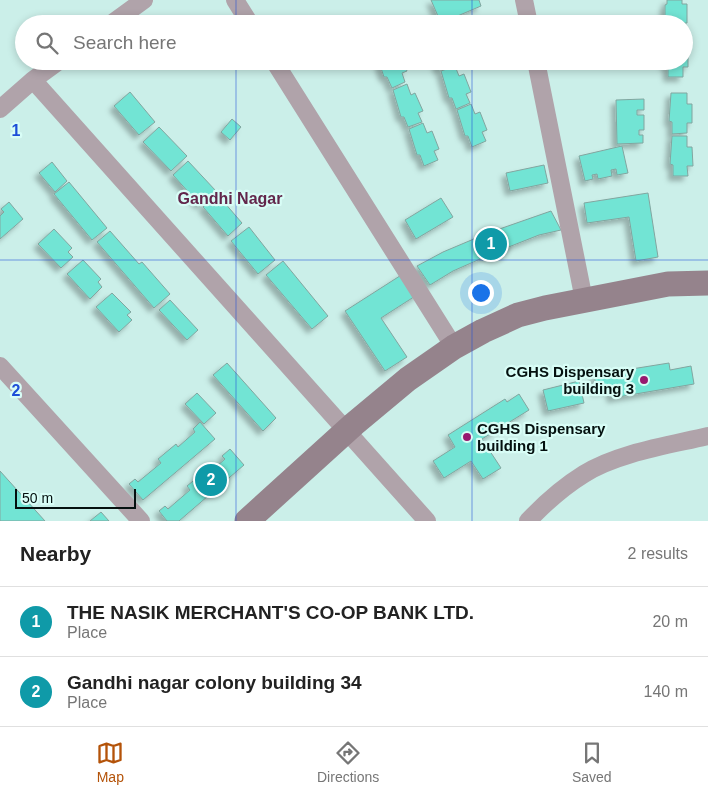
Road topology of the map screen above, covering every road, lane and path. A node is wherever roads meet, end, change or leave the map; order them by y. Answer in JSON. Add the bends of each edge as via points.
{"nodes":[{"id":1,"x":144,"y":0,"type":"edge"},
{"id":2,"x":235,"y":0,"type":"edge"},
{"id":3,"x":524,"y":0,"type":"edge"},
{"id":4,"x":123,"y":15,"type":"edge"},
{"id":5,"x":244,"y":15,"type":"edge"},
{"id":6,"x":527,"y":15,"type":"edge"},
{"id":7,"x":47,"y":70,"type":"edge"},
{"id":8,"x":280,"y":70,"type":"edge"},
{"id":9,"x":538,"y":70,"type":"edge"},
{"id":10,"x":33,"y":80,"type":"junction"},
{"id":11,"x":0,"y":109,"type":"edge"},
{"id":12,"x":708,"y":282,"type":"edge"},
{"id":13,"x":584,"y":300,"type":"junction"},
{"id":14,"x":454,"y":347,"type":"junction"},
{"id":15,"x":0,"y":366,"type":"edge"},
{"id":16,"x":347,"y":430,"type":"junction"},
{"id":17,"x":708,"y":436,"type":"edge"},
{"id":18,"x":141,"y":521,"type":"edge"},
{"id":19,"x":247,"y":521,"type":"edge"},
{"id":20,"x":426,"y":521,"type":"edge"},
{"id":21,"x":528,"y":521,"type":"edge"}],
"edges":[{"from":1,"to":4,"type":"street"},
{"from":2,"to":5,"type":"street"},
{"from":3,"to":6,"type":"street"},
{"from":7,"to":10,"type":"street"},
{"from":8,"to":14,"type":"street"},
{"from":9,"to":13,"type":"street"},
{"from":10,"to":11,"type":"street"},
{"from":10,"to":16,"type":"street"},
{"from":12,"to":13,"type":"street","via":[[668,284]]},
{"from":13,"to":14,"type":"street","via":[[518,315]]},
{"from":14,"to":16,"type":"street","via":[[408,379]]},
{"from":15,"to":18,"type":"street"},
{"from":16,"to":19,"type":"street"},
{"from":16,"to":20,"type":"street"},
{"from":17,"to":21,"type":"street","via":[[626,456],[585,473],[550,498]]}]}
